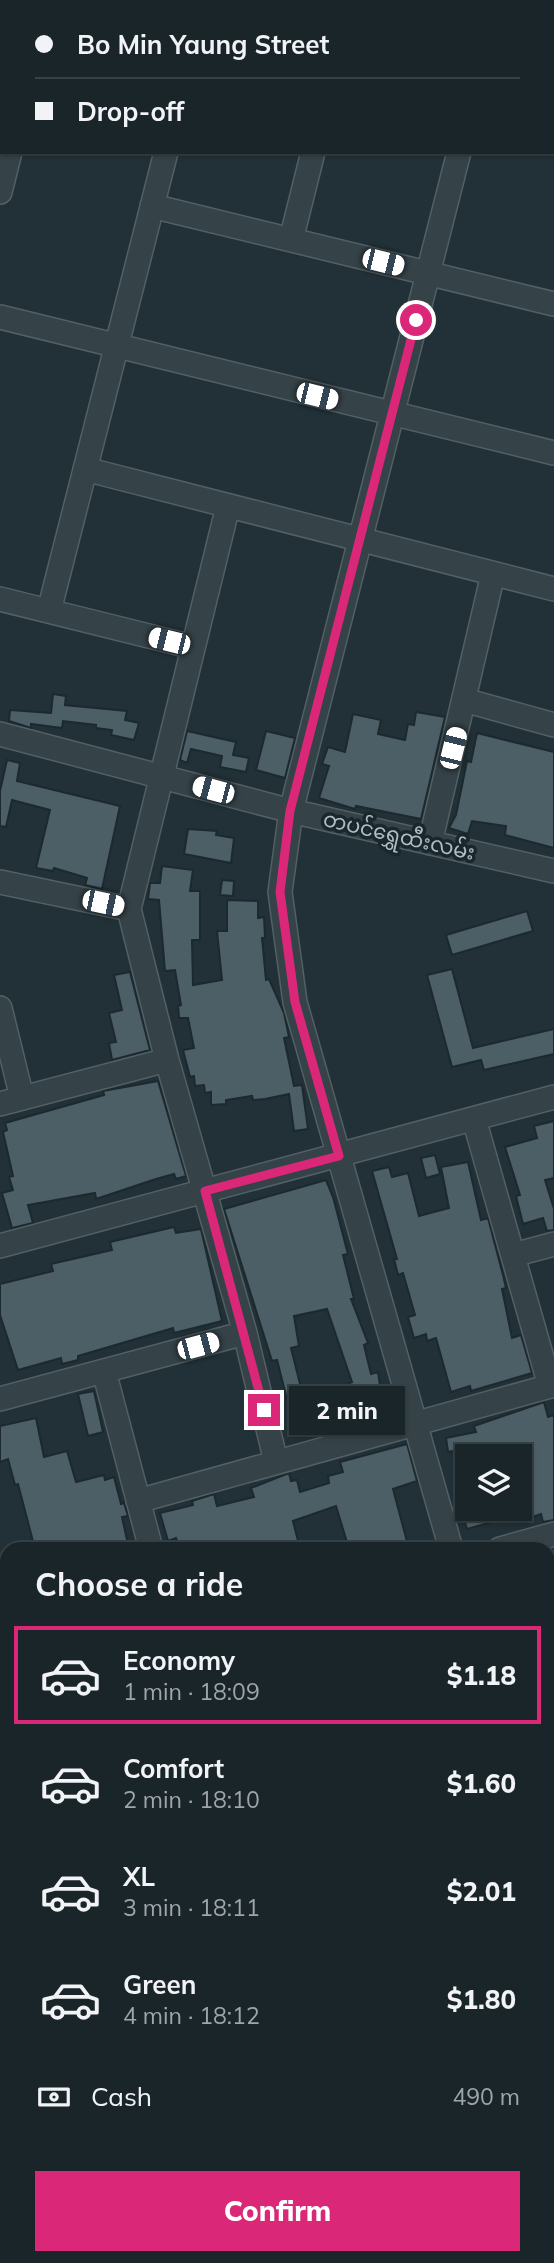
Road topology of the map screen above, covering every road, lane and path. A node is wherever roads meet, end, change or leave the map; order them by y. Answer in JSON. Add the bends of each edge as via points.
{"nodes":[{"id":1,"x":9,"y":154,"type":"edge"},
{"id":2,"x":165,"y":154,"type":"edge"},
{"id":3,"x":312,"y":154,"type":"edge"},
{"id":4,"x":458,"y":154,"type":"edge"},
{"id":5,"x":0,"y":192,"type":"edge"},
{"id":6,"x":152,"y":206,"type":"junction"},
{"id":7,"x":291,"y":240,"type":"junction"},
{"id":8,"x":428,"y":274,"type":"junction"},
{"id":9,"x":554,"y":304,"type":"edge"},
{"id":10,"x":0,"y":317,"type":"edge"},
{"id":11,"x":117,"y":346,"type":"junction"},
{"id":12,"x":392,"y":414,"type":"junction"},
{"id":13,"x":554,"y":453,"type":"edge"},
{"id":14,"x":85,"y":469,"type":"junction"},
{"id":15,"x":228,"y":506,"type":"junction"},
{"id":16,"x":360,"y":540,"type":"junction"},
{"id":17,"x":493,"y":573,"type":"junction"},
{"id":18,"x":554,"y":589,"type":"edge"},
{"id":19,"x":0,"y":599,"type":"edge"},
{"id":20,"x":49,"y":611,"type":"junction"},
{"id":21,"x":193,"y":647,"type":"junction"},
{"id":22,"x":464,"y":700,"type":"junction"},
{"id":23,"x":554,"y":725,"type":"edge"},
{"id":24,"x":0,"y":734,"type":"edge"},
{"id":25,"x":161,"y":776,"type":"junction"},
{"id":26,"x":290,"y":811,"type":"junction"},
{"id":27,"x":430,"y":843,"type":"junction"},
{"id":28,"x":554,"y":870,"type":"edge"},
{"id":29,"x":0,"y":882,"type":"edge"},
{"id":30,"x":129,"y":909,"type":"junction"},
{"id":31,"x":0,"y":1008,"type":"edge"},
{"id":32,"x":167,"y":1059,"type":"junction"},
{"id":33,"x":554,"y":1097,"type":"edge"},
{"id":34,"x":11,"y":1101,"type":"edge"},
{"id":35,"x":474,"y":1119,"type":"junction"},
{"id":36,"x":339,"y":1156,"type":"junction"},
{"id":37,"x":205,"y":1191,"type":"junction"},
{"id":38,"x":554,"y":1244,"type":"edge"},
{"id":39,"x":0,"y":1246,"type":"edge"},
{"id":40,"x":513,"y":1255,"type":"junction"},
{"id":41,"x":245,"y":1333,"type":"junction"},
{"id":42,"x":104,"y":1371,"type":"junction"},
{"id":43,"x":552,"y":1385,"type":"edge"},
{"id":44,"x":0,"y":1399,"type":"edge"},
{"id":45,"x":416,"y":1423,"type":"junction"},
{"id":46,"x":276,"y":1462,"type":"junction"},
{"id":47,"x":138,"y":1501,"type":"junction"},
{"id":48,"x":554,"y":1534,"type":"edge"},
{"id":49,"x":149,"y":1542,"type":"edge"},
{"id":50,"x":449,"y":1542,"type":"edge"},
{"id":51,"x":525,"y":1542,"type":"edge"}],
"edges":[{"from":1,"to":5,"type":"street"},
{"from":2,"to":6,"type":"street"},
{"from":3,"to":7,"type":"street"},
{"from":4,"to":8,"type":"street"},
{"from":6,"to":7,"type":"street"},
{"from":6,"to":11,"type":"street"},
{"from":7,"to":8,"type":"street"},
{"from":8,"to":9,"type":"street"},
{"from":8,"to":12,"type":"street"},
{"from":10,"to":11,"type":"street"},
{"from":11,"to":12,"type":"street"},
{"from":11,"to":14,"type":"street"},
{"from":12,"to":13,"type":"street"},
{"from":12,"to":16,"type":"street"},
{"from":14,"to":15,"type":"street"},
{"from":14,"to":20,"type":"street"},
{"from":15,"to":16,"type":"street"},
{"from":15,"to":21,"type":"street"},
{"from":16,"to":17,"type":"street"},
{"from":16,"to":26,"type":"street"},
{"from":17,"to":18,"type":"street"},
{"from":17,"to":22,"type":"street"},
{"from":19,"to":20,"type":"street"},
{"from":20,"to":21,"type":"street"},
{"from":21,"to":25,"type":"street"},
{"from":22,"to":23,"type":"street"},
{"from":22,"to":27,"type":"street"},
{"from":24,"to":25,"type":"street","name":"တပင်ရွှေထီးလမ်း"},
{"from":25,"to":26,"type":"street","name":"တပင်ရွှေထီးလမ်း"},
{"from":25,"to":30,"type":"street"},
{"from":26,"to":27,"type":"street","name":"တပင်ရွှေထီးလမ်း"},
{"from":26,"to":36,"type":"street","via":[[280,892],[295,1002]]},
{"from":27,"to":28,"type":"street","name":"တပင်ရွှေထီးလမ်း"},
{"from":29,"to":30,"type":"street"},
{"from":30,"to":32,"type":"street"},
{"from":31,"to":34,"type":"street"},
{"from":32,"to":34,"type":"street"},
{"from":32,"to":37,"type":"street"},
{"from":33,"to":35,"type":"street"},
{"from":35,"to":36,"type":"street"},
{"from":35,"to":40,"type":"street"},
{"from":36,"to":37,"type":"street"},
{"from":36,"to":45,"type":"street"},
{"from":37,"to":39,"type":"street"},
{"from":37,"to":41,"type":"street"},
{"from":38,"to":40,"type":"street"},
{"from":40,"to":43,"type":"street"},
{"from":41,"to":42,"type":"street"},
{"from":41,"to":46,"type":"street"},
{"from":42,"to":44,"type":"street"},
{"from":42,"to":47,"type":"street"},
{"from":43,"to":45,"type":"street"},
{"from":45,"to":46,"type":"street"},
{"from":45,"to":50,"type":"street"},
{"from":46,"to":47,"type":"street"},
{"from":47,"to":49,"type":"street"},
{"from":48,"to":51,"type":"street"}]}
